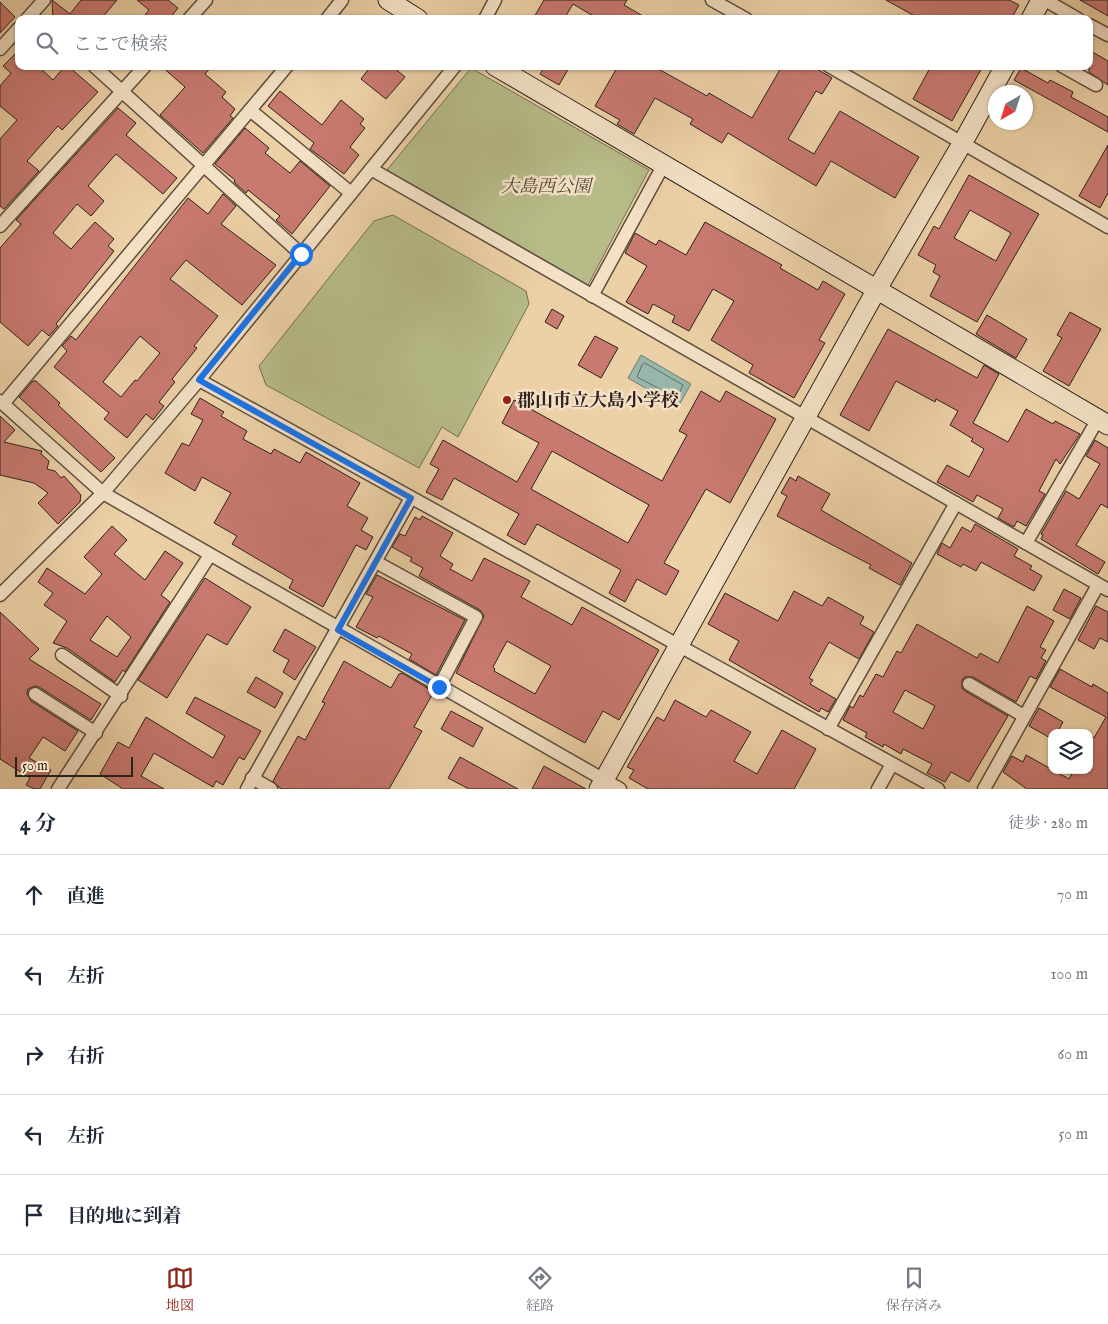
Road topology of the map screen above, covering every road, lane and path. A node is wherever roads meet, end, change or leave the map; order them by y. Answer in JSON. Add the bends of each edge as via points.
{"nodes":[{"id":1,"x":44,"y":0,"type":"edge"},
{"id":2,"x":206,"y":0,"type":"edge"},
{"id":3,"x":342,"y":0,"type":"edge"},
{"id":4,"x":388,"y":0,"type":"edge"},
{"id":5,"x":495,"y":0,"type":"edge"},
{"id":6,"x":712,"y":0,"type":"edge"},
{"id":7,"x":1041,"y":0,"type":"edge"},
{"id":8,"x":1045,"y":0,"type":"edge"},
{"id":9,"x":35,"y":15,"type":"edge"},
{"id":10,"x":192,"y":15,"type":"edge"},
{"id":11,"x":330,"y":15,"type":"edge"},
{"id":12,"x":412,"y":15,"type":"edge"},
{"id":13,"x":487,"y":15,"type":"edge"},
{"id":14,"x":739,"y":15,"type":"edge"},
{"id":15,"x":1033,"y":15,"type":"edge"},
{"id":16,"x":1071,"y":15,"type":"edge"},
{"id":17,"x":1093,"y":27,"type":"edge"},
{"id":18,"x":15,"y":32,"type":"edge"},
{"id":19,"x":1108,"y":35,"type":"edge"},
{"id":20,"x":0,"y":49,"type":"edge"},
{"id":21,"x":98,"y":70,"type":"edge"},
{"id":22,"x":142,"y":70,"type":"edge"},
{"id":23,"x":284,"y":70,"type":"edge"},
{"id":24,"x":452,"y":70,"type":"edge"},
{"id":25,"x":503,"y":70,"type":"edge"},
{"id":26,"x":836,"y":70,"type":"edge"},
{"id":27,"x":1003,"y":70,"type":"edge"},
{"id":28,"x":1069,"y":70,"type":"edge"},
{"id":29,"x":1096,"y":85,"type":"dead end"},
{"id":30,"x":122,"y":92,"type":"junction"},
{"id":31,"x":250,"y":110,"type":"junction"},
{"id":32,"x":963,"y":142,"type":"junction"},
{"id":33,"x":664,"y":164,"type":"junction"},
{"id":34,"x":203,"y":166,"type":"junction"},
{"id":35,"x":371,"y":169,"type":"junction"},
{"id":36,"x":351,"y":194,"type":"junction"},
{"id":37,"x":1107,"y":223,"type":"edge"},
{"id":38,"x":0,"y":226,"type":"edge"},
{"id":39,"x":301,"y":254,"type":"junction"},
{"id":40,"x":877,"y":289,"type":"junction"},
{"id":41,"x":592,"y":296,"type":"junction"},
{"id":42,"x":199,"y":380,"type":"junction"},
{"id":43,"x":1,"y":403,"type":"edge"},
{"id":44,"x":808,"y":418,"type":"junction"},
{"id":45,"x":1103,"y":422,"type":"edge"},
{"id":46,"x":103,"y":493,"type":"junction"},
{"id":47,"x":411,"y":498,"type":"junction"},
{"id":48,"x":956,"y":503,"type":"junction"},
{"id":49,"x":1026,"y":543,"type":"junction"},
{"id":50,"x":210,"y":555,"type":"junction"},
{"id":51,"x":376,"y":562,"type":"junction"},
{"id":52,"x":1103,"y":587,"type":"edge"},
{"id":53,"x":0,"y":596,"type":"edge"},
{"id":54,"x":338,"y":630,"type":"junction"},
{"id":55,"x":680,"y":646,"type":"junction"},
{"id":56,"x":62,"y":655,"type":"dead end"},
{"id":57,"x":969,"y":684,"type":"dead end"},
{"id":58,"x":439,"y":687,"type":"junction"},
{"id":59,"x":35,"y":694,"type":"dead end"},
{"id":60,"x":121,"y":696,"type":"junction"},
{"id":61,"x":1024,"y":716,"type":"junction"},
{"id":62,"x":828,"y":730,"type":"junction"},
{"id":63,"x":96,"y":733,"type":"junction"},
{"id":64,"x":892,"y":764,"type":"junction"},
{"id":65,"x":250,"y":784,"type":"edge"},
{"id":66,"x":608,"y":786,"type":"edge"},
{"id":67,"x":58,"y":789,"type":"edge"},
{"id":68,"x":271,"y":789,"type":"edge"},
{"id":69,"x":878,"y":789,"type":"edge"},
{"id":70,"x":938,"y":789,"type":"edge"},
{"id":71,"x":984,"y":789,"type":"edge"}],
"edges":[{"from":1,"to":9,"type":"street"},
{"from":2,"to":10,"type":"street"},
{"from":3,"to":11,"type":"street"},
{"from":4,"to":12,"type":"street"},
{"from":5,"to":13,"type":"street"},
{"from":6,"to":14,"type":"street"},
{"from":7,"to":15,"type":"street"},
{"from":8,"to":16,"type":"street"},
{"from":17,"to":19,"type":"street"},
{"from":18,"to":20,"type":"street"},
{"from":21,"to":30,"type":"street"},
{"from":22,"to":30,"type":"street"},
{"from":23,"to":31,"type":"street"},
{"from":24,"to":35,"type":"street"},
{"from":25,"to":33,"type":"street"},
{"from":26,"to":32,"type":"street"},
{"from":27,"to":32,"type":"street"},
{"from":28,"to":29,"type":"street"},
{"from":30,"to":34,"type":"street"},
{"from":30,"to":38,"type":"street"},
{"from":31,"to":34,"type":"street"},
{"from":31,"to":36,"type":"street"},
{"from":32,"to":37,"type":"street"},
{"from":32,"to":40,"type":"street"},
{"from":33,"to":40,"type":"street"},
{"from":33,"to":41,"type":"street"},
{"from":34,"to":39,"type":"street"},
{"from":34,"to":43,"type":"street"},
{"from":35,"to":36,"type":"street"},
{"from":35,"to":41,"type":"street"},
{"from":36,"to":39,"type":"street"},
{"from":39,"to":42,"type":"street"},
{"from":40,"to":44,"type":"street"},
{"from":40,"to":45,"type":"street"},
{"from":41,"to":44,"type":"street"},
{"from":42,"to":46,"type":"street"},
{"from":42,"to":47,"type":"street"},
{"from":43,"to":46,"type":"street"},
{"from":44,"to":48,"type":"street"},
{"from":44,"to":55,"type":"street"},
{"from":45,"to":49,"type":"street"},
{"from":46,"to":50,"type":"street"},
{"from":46,"to":53,"type":"street"},
{"from":47,"to":51,"type":"street"},
{"from":47,"to":55,"type":"street"},
{"from":48,"to":49,"type":"street"},
{"from":48,"to":62,"type":"street"},
{"from":49,"to":52,"type":"street"},
{"from":50,"to":54,"type":"street"},
{"from":50,"to":60,"type":"street"},
{"from":51,"to":54,"type":"street"},
{"from":51,"to":58,"type":"street","via":[[476,617]]},
{"from":52,"to":61,"type":"street"},
{"from":54,"to":58,"type":"street"},
{"from":54,"to":65,"type":"street"},
{"from":55,"to":62,"type":"street"},
{"from":55,"to":66,"type":"street"},
{"from":56,"to":60,"type":"street"},
{"from":57,"to":61,"type":"street"},
{"from":58,"to":66,"type":"street"},
{"from":59,"to":63,"type":"street"},
{"from":60,"to":63,"type":"street"},
{"from":61,"to":71,"type":"street"},
{"from":62,"to":64,"type":"street"},
{"from":63,"to":67,"type":"street"},
{"from":64,"to":69,"type":"street"},
{"from":64,"to":70,"type":"street"},
{"from":65,"to":68,"type":"street"}]}
